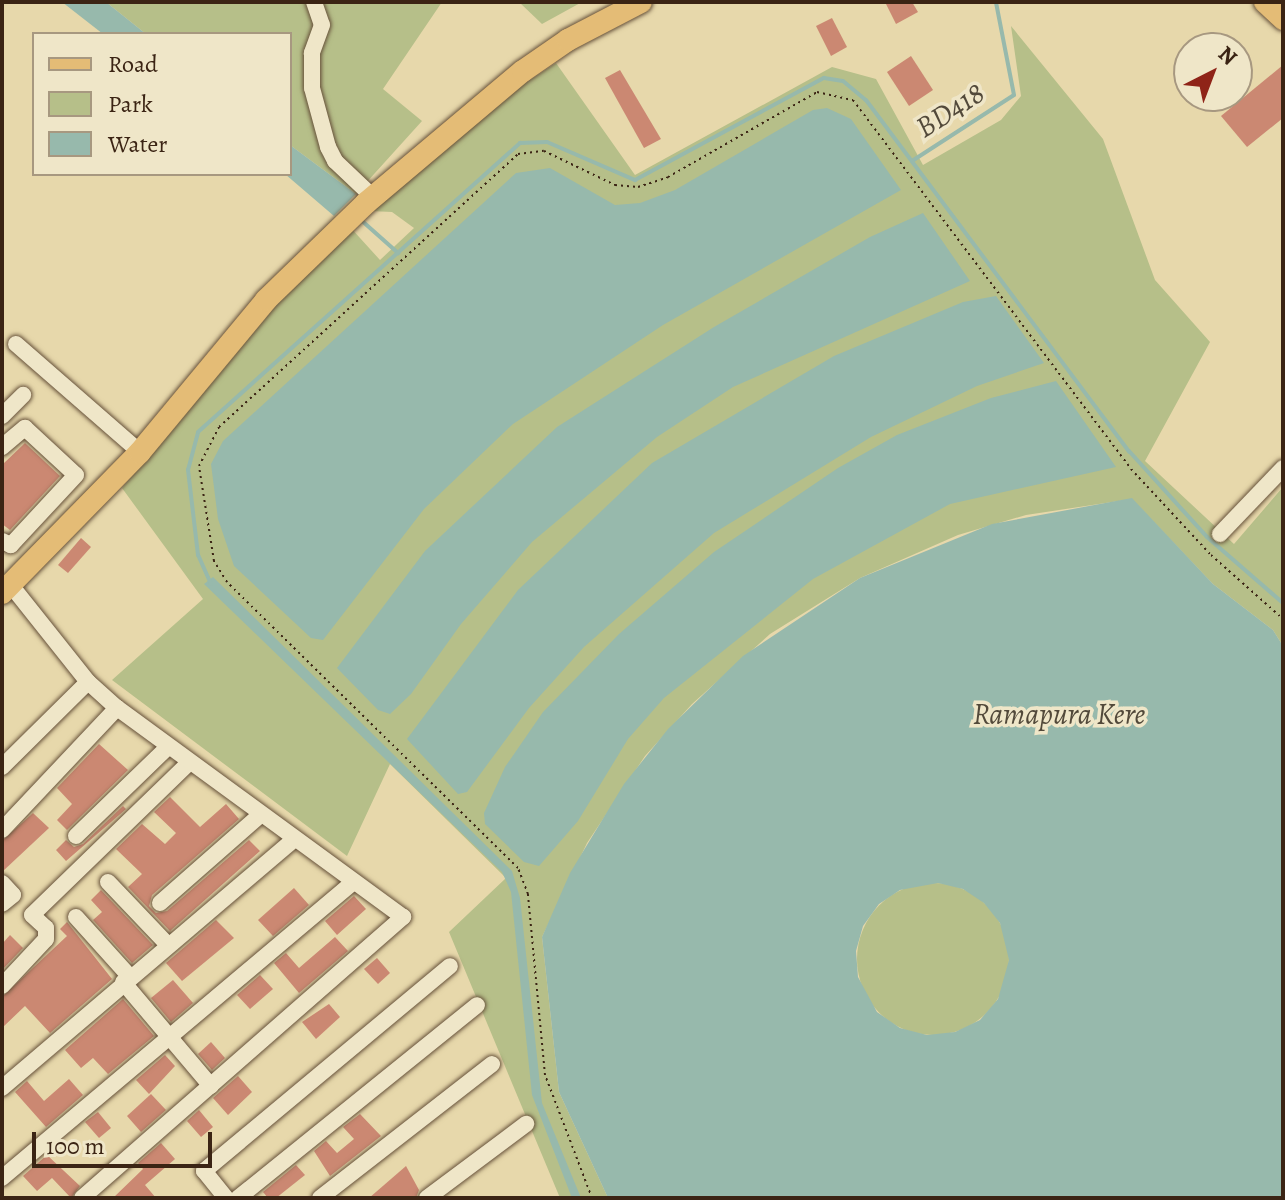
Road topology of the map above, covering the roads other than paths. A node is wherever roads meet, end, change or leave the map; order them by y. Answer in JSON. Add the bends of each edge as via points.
{"nodes":[{"id":1,"x":314,"y":2,"type":"edge"},
{"id":2,"x":641,"y":2,"type":"edge"},
{"id":3,"x":1265,"y":2,"type":"edge"},
{"id":4,"x":1283,"y":19,"type":"edge"},
{"id":5,"x":369,"y":200,"type":"junction"},
{"id":6,"x":16,"y":344,"type":"dead end"},
{"id":7,"x":23,"y":395,"type":"dead end"},
{"id":8,"x":2,"y":416,"type":"edge"},
{"id":9,"x":2,"y":447,"type":"edge"},
{"id":10,"x":140,"y":452,"type":"junction"},
{"id":11,"x":1283,"y":468,"type":"edge"},
{"id":12,"x":65,"y":488,"type":"junction"},
{"id":13,"x":86,"y":508,"type":"junction"},
{"id":14,"x":1220,"y":534,"type":"dead end"},
{"id":15,"x":2,"y":541,"type":"edge"},
{"id":16,"x":6,"y":589,"type":"edge"},
{"id":17,"x":88,"y":682,"type":"junction"},
{"id":18,"x":117,"y":708,"type":"junction"},
{"id":19,"x":168,"y":747,"type":"junction"},
{"id":20,"x":189,"y":763,"type":"junction"},
{"id":21,"x":2,"y":767,"type":"edge"},
{"id":22,"x":259,"y":816,"type":"junction"},
{"id":23,"x":2,"y":830,"type":"edge"},
{"id":24,"x":76,"y":836,"type":"dead end"},
{"id":25,"x":293,"y":840,"type":"junction"},
{"id":26,"x":108,"y":882,"type":"dead end"},
{"id":27,"x":354,"y":882,"type":"junction"},
{"id":28,"x":2,"y":883,"type":"edge"},
{"id":29,"x":160,"y":903,"type":"dead end"},
{"id":30,"x":2,"y":904,"type":"edge"},
{"id":31,"x":76,"y":917,"type":"dead end"},
{"id":32,"x":168,"y":945,"type":"junction"},
{"id":33,"x":450,"y":966,"type":"dead end"},
{"id":34,"x":127,"y":979,"type":"junction"},
{"id":35,"x":2,"y":986,"type":"edge"},
{"id":36,"x":477,"y":1005,"type":"dead end"},
{"id":37,"x":170,"y":1036,"type":"junction"},
{"id":38,"x":492,"y":1064,"type":"dead end"},
{"id":39,"x":211,"y":1086,"type":"junction"},
{"id":40,"x":2,"y":1088,"type":"edge"},
{"id":41,"x":526,"y":1124,"type":"dead end"},
{"id":42,"x":2,"y":1178,"type":"edge"},
{"id":43,"x":82,"y":1198,"type":"edge"},
{"id":44,"x":226,"y":1198,"type":"edge"},
{"id":45,"x":238,"y":1198,"type":"edge"},
{"id":46,"x":320,"y":1198,"type":"edge"},
{"id":47,"x":427,"y":1198,"type":"edge"}],
"edges":[{"from":1,"to":5,"type":"street","via":[[322,25],[312,53],[312,88],[328,147]]},
{"from":2,"to":5,"type":"main road","via":[[568,40],[523,71]]},
{"from":3,"to":4,"type":"main road"},
{"from":5,"to":10,"type":"main road","via":[[266,300]]},
{"from":6,"to":10,"type":"street"},
{"from":7,"to":8,"type":"street"},
{"from":9,"to":12,"type":"street","via":[[25,428],[76,474]]},
{"from":10,"to":13,"type":"main road"},
{"from":11,"to":14,"type":"street"},
{"from":12,"to":13,"type":"street"},
{"from":12,"to":15,"type":"street","via":[[11,545]]},
{"from":13,"to":16,"type":"main road"},
{"from":16,"to":17,"type":"street"},
{"from":17,"to":18,"type":"street"},
{"from":17,"to":21,"type":"street"},
{"from":18,"to":19,"type":"street"},
{"from":18,"to":23,"type":"street"},
{"from":19,"to":20,"type":"street"},
{"from":19,"to":24,"type":"street"},
{"from":20,"to":22,"type":"street"},
{"from":20,"to":35,"type":"street","via":[[32,915],[46,928],[46,939]]},
{"from":22,"to":25,"type":"street"},
{"from":22,"to":29,"type":"street"},
{"from":25,"to":27,"type":"street"},
{"from":25,"to":32,"type":"street"},
{"from":26,"to":32,"type":"street"},
{"from":27,"to":37,"type":"street"},
{"from":27,"to":39,"type":"street","via":[[401,915],[401,922]]},
{"from":28,"to":30,"type":"street","via":[[13,895]]},
{"from":31,"to":34,"type":"street"},
{"from":32,"to":34,"type":"street"},
{"from":33,"to":44,"type":"street","via":[[204,1171]]},
{"from":34,"to":37,"type":"street"},
{"from":34,"to":40,"type":"street"},
{"from":36,"to":45,"type":"street"},
{"from":37,"to":39,"type":"street"},
{"from":37,"to":42,"type":"street"},
{"from":38,"to":46,"type":"street"},
{"from":39,"to":43,"type":"street"},
{"from":41,"to":47,"type":"street"}]}
